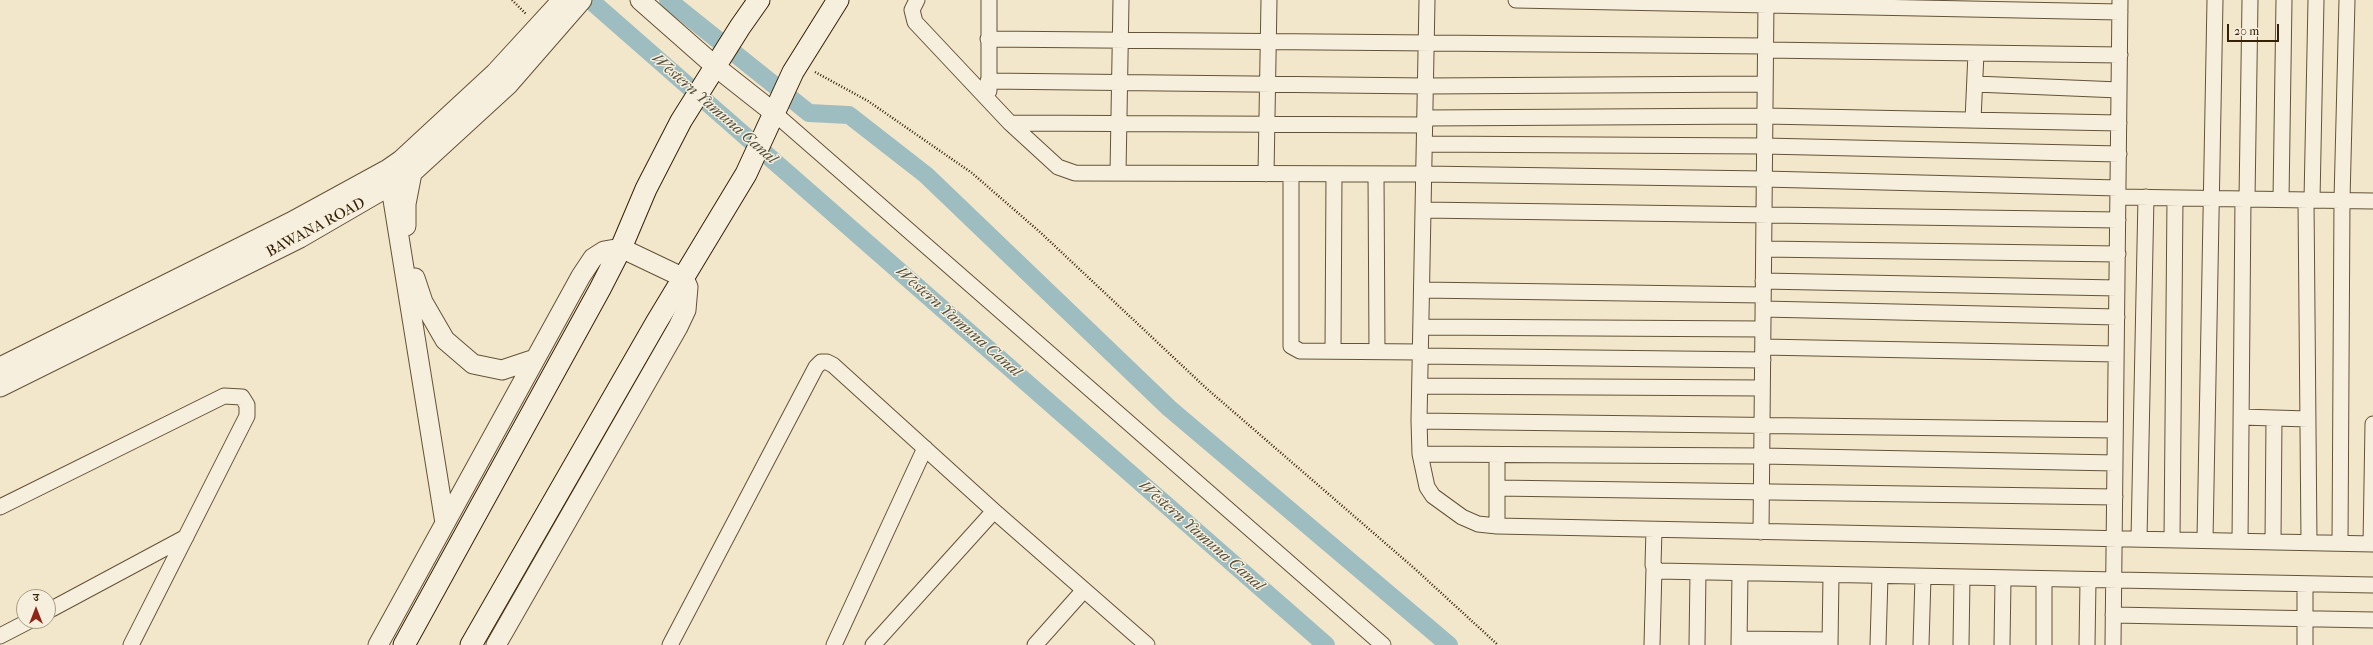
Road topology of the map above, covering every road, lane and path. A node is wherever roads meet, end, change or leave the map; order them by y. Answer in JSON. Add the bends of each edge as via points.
{"nodes":[{"id":1,"x":582,"y":0,"type":"edge"},
{"id":2,"x":640,"y":0,"type":"edge"},
{"id":3,"x":759,"y":0,"type":"edge"},
{"id":4,"x":838,"y":0,"type":"edge"},
{"id":5,"x":917,"y":0,"type":"edge"},
{"id":6,"x":989,"y":0,"type":"edge"},
{"id":7,"x":1121,"y":0,"type":"edge"},
{"id":8,"x":1269,"y":0,"type":"edge"},
{"id":9,"x":1427,"y":0,"type":"edge"},
{"id":10,"x":1516,"y":0,"type":"edge"},
{"id":11,"x":2215,"y":0,"type":"edge"},
{"id":12,"x":2250,"y":0,"type":"edge"},
{"id":13,"x":2284,"y":0,"type":"edge"},
{"id":14,"x":2316,"y":0,"type":"edge"},
{"id":15,"x":2347,"y":0,"type":"edge"},
{"id":16,"x":1766,"y":2,"type":"edge"},
{"id":17,"x":2120,"y":6,"type":"edge"},
{"id":18,"x":562,"y":8,"type":"edge"},
{"id":19,"x":988,"y":39,"type":"junction"},
{"id":20,"x":1120,"y":40,"type":"junction"},
{"id":21,"x":1268,"y":42,"type":"junction"},
{"id":22,"x":1427,"y":43,"type":"junction"},
{"id":23,"x":1765,"y":48,"type":"junction"},
{"id":24,"x":1976,"y":53,"type":"junction"},
{"id":25,"x":2120,"y":55,"type":"junction"},
{"id":26,"x":716,"y":65,"type":"junction"},
{"id":27,"x":796,"y":67,"type":"junction"},
{"id":28,"x":988,"y":81,"type":"junction"},
{"id":29,"x":1120,"y":83,"type":"junction"},
{"id":30,"x":1268,"y":84,"type":"junction"},
{"id":31,"x":1765,"y":84,"type":"junction"},
{"id":32,"x":1975,"y":84,"type":"junction"},
{"id":33,"x":1426,"y":86,"type":"junction"},
{"id":34,"x":2119,"y":90,"type":"junction"},
{"id":35,"x":989,"y":102,"type":"junction"},
{"id":36,"x":774,"y":111,"type":"junction"},
{"id":37,"x":1765,"y":116,"type":"junction"},
{"id":38,"x":1973,"y":120,"type":"junction"},
{"id":39,"x":1425,"y":122,"type":"junction"},
{"id":40,"x":1010,"y":123,"type":"junction"},
{"id":41,"x":2119,"y":123,"type":"junction"},
{"id":42,"x":1119,"y":124,"type":"junction"},
{"id":43,"x":1267,"y":125,"type":"junction"},
{"id":44,"x":1425,"y":144,"type":"junction"},
{"id":45,"x":1764,"y":146,"type":"junction"},
{"id":46,"x":2119,"y":154,"type":"junction"},
{"id":47,"x":388,"y":169,"type":"junction"},
{"id":48,"x":412,"y":174,"type":"junction"},
{"id":49,"x":1118,"y":174,"type":"junction"},
{"id":50,"x":1266,"y":174,"type":"junction"},
{"id":51,"x":1291,"y":174,"type":"junction"},
{"id":52,"x":1334,"y":174,"type":"junction"},
{"id":53,"x":1376,"y":174,"type":"junction"},
{"id":54,"x":1424,"y":174,"type":"junction"},
{"id":55,"x":1764,"y":179,"type":"junction"},
{"id":56,"x":391,"y":187,"type":"junction"},
{"id":57,"x":2118,"y":192,"type":"junction"},
{"id":58,"x":2146,"y":198,"type":"junction"},
{"id":59,"x":2175,"y":198,"type":"junction"},
{"id":60,"x":2210,"y":198,"type":"junction"},
{"id":61,"x":2245,"y":199,"type":"junction"},
{"id":62,"x":2281,"y":200,"type":"junction"},
{"id":63,"x":2309,"y":200,"type":"junction"},
{"id":64,"x":2342,"y":200,"type":"junction"},
{"id":65,"x":2373,"y":201,"type":"edge"},
{"id":66,"x":1423,"y":210,"type":"junction"},
{"id":67,"x":1764,"y":214,"type":"junction"},
{"id":68,"x":2118,"y":220,"type":"junction"},
{"id":69,"x":621,"y":248,"type":"junction"},
{"id":70,"x":1764,"y":249,"type":"junction"},
{"id":71,"x":2118,"y":254,"type":"junction"},
{"id":72,"x":684,"y":278,"type":"junction"},
{"id":73,"x":2117,"y":288,"type":"junction"},
{"id":74,"x":1422,"y":290,"type":"junction"},
{"id":75,"x":1763,"y":295,"type":"junction"},
{"id":76,"x":2117,"y":317,"type":"junction"},
{"id":77,"x":1421,"y":327,"type":"junction"},
{"id":78,"x":1763,"y":329,"type":"junction"},
{"id":79,"x":1333,"y":351,"type":"junction"},
{"id":80,"x":1377,"y":351,"type":"junction"},
{"id":81,"x":1763,"y":353,"type":"junction"},
{"id":82,"x":1420,"y":354,"type":"junction"},
{"id":83,"x":2116,"y":354,"type":"junction"},
{"id":84,"x":535,"y":359,"type":"junction"},
{"id":85,"x":0,"y":367,"type":"edge"},
{"id":86,"x":1420,"y":386,"type":"junction"},
{"id":87,"x":0,"y":387,"type":"edge"},
{"id":88,"x":1762,"y":388,"type":"junction"},
{"id":89,"x":2241,"y":417,"type":"junction"},
{"id":90,"x":2274,"y":418,"type":"junction"},
{"id":91,"x":2308,"y":419,"type":"junction"},
{"id":92,"x":1419,"y":421,"type":"junction"},
{"id":93,"x":2373,"y":424,"type":"edge"},
{"id":94,"x":1762,"y":425,"type":"junction"},
{"id":95,"x":2115,"y":430,"type":"junction"},
{"id":96,"x":925,"y":448,"type":"junction"},
{"id":97,"x":1420,"y":454,"type":"junction"},
{"id":98,"x":1497,"y":455,"type":"junction"},
{"id":99,"x":1762,"y":456,"type":"junction"},
{"id":100,"x":2115,"y":463,"type":"junction"},
{"id":101,"x":1497,"y":488,"type":"junction"},
{"id":102,"x":1761,"y":493,"type":"junction"},
{"id":103,"x":2115,"y":497,"type":"junction"},
{"id":104,"x":0,"y":507,"type":"edge"},
{"id":105,"x":994,"y":511,"type":"junction"},
{"id":106,"x":445,"y":523,"type":"junction"},
{"id":107,"x":1497,"y":526,"type":"junction"},
{"id":108,"x":1654,"y":530,"type":"junction"},
{"id":109,"x":1761,"y":532,"type":"junction"},
{"id":110,"x":186,"y":537,"type":"junction"},
{"id":111,"x":2114,"y":538,"type":"junction"},
{"id":112,"x":2139,"y":539,"type":"junction"},
{"id":113,"x":2172,"y":540,"type":"junction"},
{"id":114,"x":2205,"y":540,"type":"junction"},
{"id":115,"x":2240,"y":541,"type":"junction"},
{"id":116,"x":2273,"y":542,"type":"junction"},
{"id":117,"x":2309,"y":542,"type":"junction"},
{"id":118,"x":2340,"y":543,"type":"junction"},
{"id":119,"x":2372,"y":544,"type":"edge"},
{"id":120,"x":1654,"y":568,"type":"junction"},
{"id":121,"x":1698,"y":572,"type":"junction"},
{"id":122,"x":1740,"y":573,"type":"junction"},
{"id":123,"x":1831,"y":575,"type":"junction"},
{"id":124,"x":1880,"y":576,"type":"junction"},
{"id":125,"x":1923,"y":577,"type":"junction"},
{"id":126,"x":1962,"y":578,"type":"junction"},
{"id":127,"x":2003,"y":579,"type":"junction"},
{"id":128,"x":2044,"y":580,"type":"junction"},
{"id":129,"x":2088,"y":580,"type":"junction"},
{"id":130,"x":2114,"y":581,"type":"junction"},
{"id":131,"x":2305,"y":584,"type":"junction"},
{"id":132,"x":2373,"y":585,"type":"edge"},
{"id":133,"x":1084,"y":590,"type":"junction"},
{"id":134,"x":56,"y":607,"type":"edge"},
{"id":135,"x":2113,"y":615,"type":"junction"},
{"id":136,"x":2305,"y":618,"type":"junction"},
{"id":137,"x":2373,"y":620,"type":"edge"},
{"id":138,"x":16,"y":628,"type":"edge"},
{"id":139,"x":0,"y":636,"type":"edge"},
{"id":140,"x":1739,"y":642,"type":"edge"},
{"id":141,"x":1782,"y":642,"type":"edge"},
{"id":142,"x":1830,"y":643,"type":"edge"},
{"id":143,"x":131,"y":645,"type":"edge"},
{"id":144,"x":378,"y":645,"type":"edge"},
{"id":145,"x":404,"y":645,"type":"edge"},
{"id":146,"x":471,"y":645,"type":"edge"},
{"id":147,"x":496,"y":645,"type":"edge"},
{"id":148,"x":670,"y":645,"type":"edge"},
{"id":149,"x":834,"y":645,"type":"edge"},
{"id":150,"x":873,"y":645,"type":"edge"},
{"id":151,"x":1034,"y":645,"type":"edge"},
{"id":152,"x":1147,"y":645,"type":"edge"},
{"id":153,"x":1383,"y":645,"type":"edge"},
{"id":154,"x":1498,"y":645,"type":"edge"},
{"id":155,"x":1652,"y":645,"type":"edge"},
{"id":156,"x":1697,"y":645,"type":"edge"},
{"id":157,"x":1878,"y":645,"type":"edge"},
{"id":158,"x":1921,"y":645,"type":"edge"},
{"id":159,"x":1961,"y":645,"type":"edge"},
{"id":160,"x":2002,"y":645,"type":"edge"},
{"id":161,"x":2044,"y":645,"type":"edge"},
{"id":162,"x":2087,"y":645,"type":"edge"},
{"id":163,"x":2113,"y":645,"type":"edge"},
{"id":164,"x":2305,"y":645,"type":"edge"}],
"edges":[{"from":1,"to":18,"type":"street","name":"BAWANA ROAD"},
{"from":2,"to":26,"type":"street"},
{"from":3,"to":26,"type":"main road"},
{"from":4,"to":27,"type":"main road"},
{"from":5,"to":35,"type":"street","via":[[912,10],[915,22]]},
{"from":6,"to":19,"type":"street"},
{"from":7,"to":20,"type":"street"},
{"from":8,"to":21,"type":"street"},
{"from":9,"to":22,"type":"street"},
{"from":10,"to":16,"type":"street"},
{"from":11,"to":60,"type":"street"},
{"from":12,"to":61,"type":"street"},
{"from":13,"to":62,"type":"street"},
{"from":14,"to":63,"type":"street"},
{"from":15,"to":64,"type":"street"},
{"from":16,"to":17,"type":"street"},
{"from":16,"to":23,"type":"street"},
{"from":17,"to":25,"type":"street"},
{"from":18,"to":47,"type":"street","name":"BAWANA ROAD","via":[[401,160]]},
{"from":18,"to":48,"type":"street","name":"BAWANA ROAD","via":[[508,85]]},
{"from":19,"to":20,"type":"street"},
{"from":19,"to":28,"type":"street"},
{"from":20,"to":21,"type":"street"},
{"from":20,"to":29,"type":"street"},
{"from":21,"to":22,"type":"street"},
{"from":21,"to":30,"type":"street"},
{"from":22,"to":23,"type":"street"},
{"from":22,"to":33,"type":"street"},
{"from":23,"to":24,"type":"street"},
{"from":23,"to":31,"type":"street"},
{"from":24,"to":25,"type":"street"},
{"from":24,"to":32,"type":"street"},
{"from":25,"to":34,"type":"street"},
{"from":26,"to":36,"type":"street"},
{"from":26,"to":69,"type":"main road","via":[[681,121],[646,189]]},
{"from":27,"to":36,"type":"main road"},
{"from":27,"to":154,"type":"path","via":[[868,101],[972,173],[1041,233],[1206,388],[1414,568]]},
{"from":28,"to":29,"type":"street"},
{"from":28,"to":35,"type":"street"},
{"from":29,"to":30,"type":"street"},
{"from":29,"to":42,"type":"street"},
{"from":30,"to":33,"type":"street"},
{"from":30,"to":43,"type":"street"},
{"from":31,"to":33,"type":"street"},
{"from":31,"to":37,"type":"street"},
{"from":32,"to":34,"type":"street"},
{"from":32,"to":38,"type":"street"},
{"from":33,"to":39,"type":"street"},
{"from":34,"to":41,"type":"street"},
{"from":35,"to":40,"type":"street"},
{"from":36,"to":72,"type":"main road","via":[[746,174]]},
{"from":36,"to":153,"type":"street"},
{"from":37,"to":38,"type":"street"},
{"from":37,"to":39,"type":"street"},
{"from":37,"to":45,"type":"street"},
{"from":38,"to":41,"type":"street"},
{"from":39,"to":43,"type":"street"},
{"from":39,"to":44,"type":"street"},
{"from":40,"to":42,"type":"street"},
{"from":40,"to":49,"type":"street","via":[[1065,171]]},
{"from":41,"to":46,"type":"street"},
{"from":42,"to":43,"type":"street"},
{"from":42,"to":49,"type":"street"},
{"from":43,"to":50,"type":"street"},
{"from":44,"to":45,"type":"street"},
{"from":44,"to":54,"type":"street"},
{"from":45,"to":46,"type":"street"},
{"from":45,"to":55,"type":"street"},
{"from":46,"to":57,"type":"street"},
{"from":47,"to":56,"type":"street"},
{"from":47,"to":85,"type":"street","name":"BAWANA ROAD","via":[[291,222]]},
{"from":48,"to":56,"type":"street","name":"BAWANA ROAD"},
{"from":48,"to":84,"type":"street","via":[[406,204],[409,254],[423,302],[445,340],[473,364],[502,370]]},
{"from":49,"to":50,"type":"street"},
{"from":50,"to":51,"type":"street"},
{"from":51,"to":52,"type":"street"},
{"from":51,"to":79,"type":"street","via":[[1290,342],[1300,351]]},
{"from":52,"to":53,"type":"street"},
{"from":52,"to":79,"type":"street"},
{"from":53,"to":54,"type":"street"},
{"from":53,"to":80,"type":"street"},
{"from":54,"to":55,"type":"street"},
{"from":54,"to":66,"type":"street"},
{"from":55,"to":57,"type":"street"},
{"from":55,"to":67,"type":"street"},
{"from":56,"to":87,"type":"street","name":"BAWANA ROAD","via":[[300,238]]},
{"from":56,"to":106,"type":"street"},
{"from":57,"to":58,"type":"street"},
{"from":57,"to":68,"type":"street"},
{"from":58,"to":59,"type":"street"},
{"from":58,"to":112,"type":"street"},
{"from":59,"to":60,"type":"street"},
{"from":59,"to":113,"type":"street"},
{"from":60,"to":61,"type":"street"},
{"from":60,"to":114,"type":"street"},
{"from":61,"to":62,"type":"street"},
{"from":61,"to":89,"type":"street"},
{"from":62,"to":63,"type":"street"},
{"from":63,"to":64,"type":"street"},
{"from":63,"to":91,"type":"street"},
{"from":64,"to":65,"type":"street"},
{"from":64,"to":118,"type":"street"},
{"from":66,"to":67,"type":"street"},
{"from":66,"to":74,"type":"street"},
{"from":67,"to":68,"type":"street"},
{"from":67,"to":70,"type":"street"},
{"from":68,"to":71,"type":"street"},
{"from":69,"to":72,"type":"street"},
{"from":69,"to":84,"type":"street","via":[[604,251],[593,258]]},
{"from":69,"to":145,"type":"main road"},
{"from":70,"to":71,"type":"street"},
{"from":70,"to":75,"type":"street"},
{"from":71,"to":73,"type":"street"},
{"from":72,"to":146,"type":"main road"},
{"from":72,"to":147,"type":"street","via":[[688,296],[686,310],[678,327]]},
{"from":73,"to":75,"type":"street"},
{"from":73,"to":76,"type":"street"},
{"from":74,"to":75,"type":"street"},
{"from":74,"to":77,"type":"street"},
{"from":75,"to":76,"type":"street"},
{"from":75,"to":78,"type":"street"},
{"from":76,"to":83,"type":"street"},
{"from":77,"to":78,"type":"street"},
{"from":77,"to":82,"type":"street"},
{"from":78,"to":81,"type":"street"},
{"from":79,"to":80,"type":"street"},
{"from":80,"to":82,"type":"street"},
{"from":81,"to":82,"type":"street"},
{"from":81,"to":83,"type":"street"},
{"from":81,"to":88,"type":"street"},
{"from":82,"to":86,"type":"street"},
{"from":83,"to":95,"type":"street"},
{"from":84,"to":106,"type":"street"},
{"from":86,"to":88,"type":"street"},
{"from":86,"to":92,"type":"street"},
{"from":88,"to":94,"type":"street"},
{"from":89,"to":90,"type":"street"},
{"from":89,"to":115,"type":"street"},
{"from":90,"to":91,"type":"street"},
{"from":90,"to":116,"type":"street"},
{"from":91,"to":117,"type":"street"},
{"from":92,"to":94,"type":"street"},
{"from":92,"to":97,"type":"street"},
{"from":93,"to":119,"type":"street"},
{"from":94,"to":95,"type":"street"},
{"from":94,"to":99,"type":"street"},
{"from":95,"to":100,"type":"street"},
{"from":96,"to":105,"type":"street"},
{"from":96,"to":148,"type":"street","via":[[833,365],[821,362],[812,374]]},
{"from":96,"to":149,"type":"street"},
{"from":97,"to":98,"type":"street"},
{"from":97,"to":107,"type":"street","via":[[1424,478],[1433,496],[1470,522]]},
{"from":98,"to":99,"type":"street"},
{"from":98,"to":101,"type":"street"},
{"from":99,"to":100,"type":"street"},
{"from":99,"to":102,"type":"street"},
{"from":100,"to":103,"type":"street"},
{"from":101,"to":102,"type":"street"},
{"from":101,"to":107,"type":"street"},
{"from":102,"to":103,"type":"street"},
{"from":102,"to":109,"type":"street"},
{"from":103,"to":111,"type":"street"},
{"from":104,"to":110,"type":"street","via":[[224,396],[242,397],[247,405],[247,416]]},
{"from":105,"to":133,"type":"street"},
{"from":105,"to":150,"type":"street"},
{"from":106,"to":144,"type":"street"},
{"from":107,"to":108,"type":"street"},
{"from":108,"to":109,"type":"street"},
{"from":108,"to":120,"type":"street"},
{"from":109,"to":111,"type":"street"},
{"from":110,"to":134,"type":"street"},
{"from":110,"to":143,"type":"street"},
{"from":111,"to":112,"type":"street"},
{"from":111,"to":130,"type":"street"},
{"from":112,"to":113,"type":"street"},
{"from":113,"to":114,"type":"street"},
{"from":114,"to":115,"type":"street"},
{"from":115,"to":116,"type":"street"},
{"from":116,"to":117,"type":"street"},
{"from":117,"to":118,"type":"street"},
{"from":118,"to":119,"type":"street"},
{"from":120,"to":121,"type":"street","via":[[1658,571]]},
{"from":120,"to":155,"type":"street"},
{"from":121,"to":122,"type":"street"},
{"from":121,"to":156,"type":"street"},
{"from":122,"to":123,"type":"street"},
{"from":122,"to":140,"type":"street"},
{"from":123,"to":124,"type":"street"},
{"from":123,"to":142,"type":"street"},
{"from":124,"to":125,"type":"street"},
{"from":124,"to":157,"type":"street"},
{"from":125,"to":126,"type":"street"},
{"from":125,"to":158,"type":"street"},
{"from":126,"to":127,"type":"street"},
{"from":126,"to":159,"type":"street"},
{"from":127,"to":128,"type":"street"},
{"from":127,"to":160,"type":"street"},
{"from":128,"to":129,"type":"street"},
{"from":128,"to":161,"type":"street"},
{"from":129,"to":130,"type":"street"},
{"from":129,"to":162,"type":"street"},
{"from":130,"to":131,"type":"street"},
{"from":130,"to":135,"type":"street"},
{"from":131,"to":132,"type":"street"},
{"from":131,"to":136,"type":"street"},
{"from":133,"to":151,"type":"street"},
{"from":133,"to":152,"type":"street"},
{"from":135,"to":136,"type":"street"},
{"from":135,"to":163,"type":"street"},
{"from":136,"to":137,"type":"street"},
{"from":136,"to":164,"type":"street"},
{"from":138,"to":139,"type":"street"},
{"from":140,"to":141,"type":"street"},
{"from":141,"to":142,"type":"street"}]}
